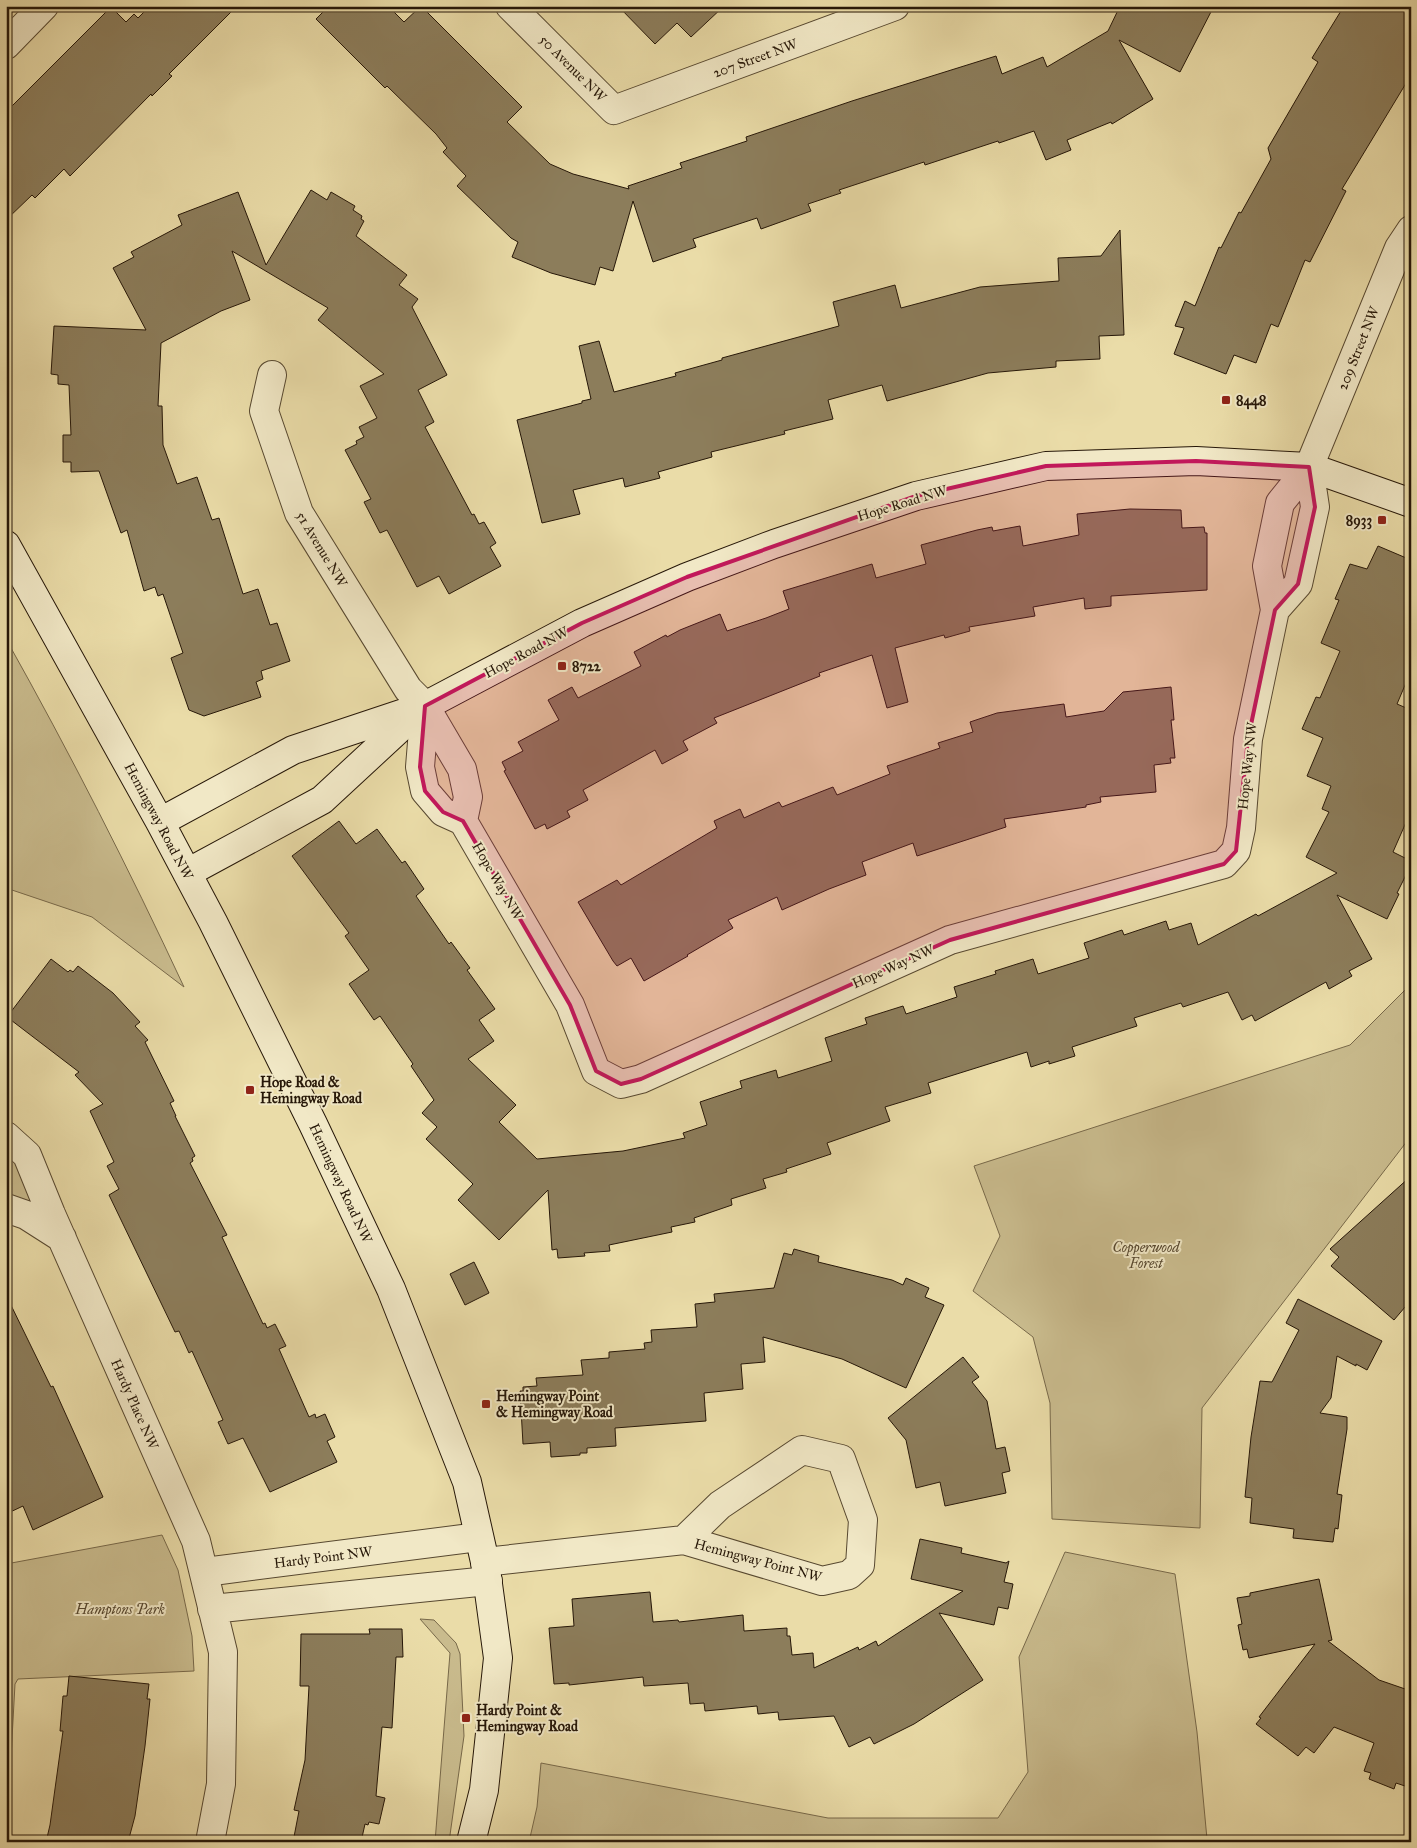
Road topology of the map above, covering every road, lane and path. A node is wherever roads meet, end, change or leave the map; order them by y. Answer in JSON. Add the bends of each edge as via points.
{"nodes":[{"id":1,"x":44,"y":6,"type":"edge"},
{"id":2,"x":510,"y":6,"type":"edge"},
{"id":3,"x":895,"y":6,"type":"edge"},
{"id":4,"x":6,"y":45,"type":"edge"},
{"id":5,"x":614,"y":110,"type":"joint"},
{"id":6,"x":1411,"y":230,"type":"edge"},
{"id":7,"x":272,"y":375,"type":"dead end"},
{"id":8,"x":1309,"y":467,"type":"junction"},
{"id":9,"x":1411,"y":503,"type":"edge"},
{"id":10,"x":6,"y":545,"type":"edge"},
{"id":11,"x":425,"y":706,"type":"junction"},
{"id":12,"x":462,"y":821,"type":"junction"},
{"id":13,"x":160,"y":822,"type":"junction"},
{"id":14,"x":187,"y":874,"type":"junction"},
{"id":15,"x":6,"y":1136,"type":"edge"},
{"id":16,"x":6,"y":1208,"type":"edge"},
{"id":17,"x":62,"y":1238,"type":"junction"},
{"id":18,"x":684,"y":1540,"type":"junction"},
{"id":19,"x":484,"y":1560,"type":"junction"},
{"id":20,"x":205,"y":1572,"type":"junction"},
{"id":21,"x":212,"y":1609,"type":"junction"},
{"id":22,"x":210,"y":1842,"type":"edge"},
{"id":23,"x":471,"y":1842,"type":"edge"}],
"edges":[{"from":1,"to":4,"type":"street"},
{"from":2,"to":5,"type":"street","name":"50 Avenue NW"},
{"from":3,"to":5,"type":"street","name":"207 Street NW"},
{"from":6,"to":8,"type":"street","name":"209 Street NW","via":[[1399,248]]},
{"from":7,"to":11,"type":"street","name":"51 Avenue NW","via":[[264,410],[299,513],[408,689]]},
{"from":8,"to":9,"type":"street","name":"Hope Road NW"},
{"from":8,"to":11,"type":"street","name":"Hope Road NW","via":[[1196,461],[1046,466],[916,496],[687,577],[582,623]]},
{"from":8,"to":12,"type":"street","name":"Hope Way NW","via":[[1280,503],[1267,566],[1275,610],[1248,739],[1241,828],[1236,851],[1224,864],[950,940],[641,1079],[621,1084],[596,1071],[570,1005]]},
{"from":10,"to":13,"type":"street","name":"Hemingway Road NW"},
{"from":11,"to":12,"type":"street","via":[[462,769],[468,797]]},
{"from":11,"to":12,"type":"street","via":[[420,768],[426,791],[443,812]]},
{"from":11,"to":13,"type":"street","name":"Hope Road NW","via":[[293,750]]},
{"from":11,"to":14,"type":"street","name":"Hope Road NW","via":[[322,800]]},
{"from":13,"to":14,"type":"street","name":"Hemingway Road NW"},
{"from":14,"to":19,"type":"street","name":"Hemingway Road NW","via":[[313,1124],[391,1289],[467,1482]]},
{"from":15,"to":17,"type":"street","name":"Hardy Place NW","via":[[27,1155]]},
{"from":16,"to":17,"type":"street","via":[[26,1215]]},
{"from":17,"to":20,"type":"street","name":"Hardy Place NW","via":[[196,1541]]},
{"from":18,"to":18,"type":"street","name":"Hemingway Point NW","via":[[822,1581],[849,1576],[860,1565],[863,1520],[840,1459],[802,1450],[720,1505]]},
{"from":18,"to":19,"type":"street","name":"Hemingway Point NW"},
{"from":19,"to":20,"type":"street","name":"Hardy Point NW"},
{"from":19,"to":21,"type":"street"},
{"from":19,"to":23,"type":"street","name":"Hemingway Road NW","via":[[498,1658],[484,1790]]},
{"from":20,"to":21,"type":"street"},
{"from":21,"to":22,"type":"street","via":[[223,1661],[221,1784]]}]}
